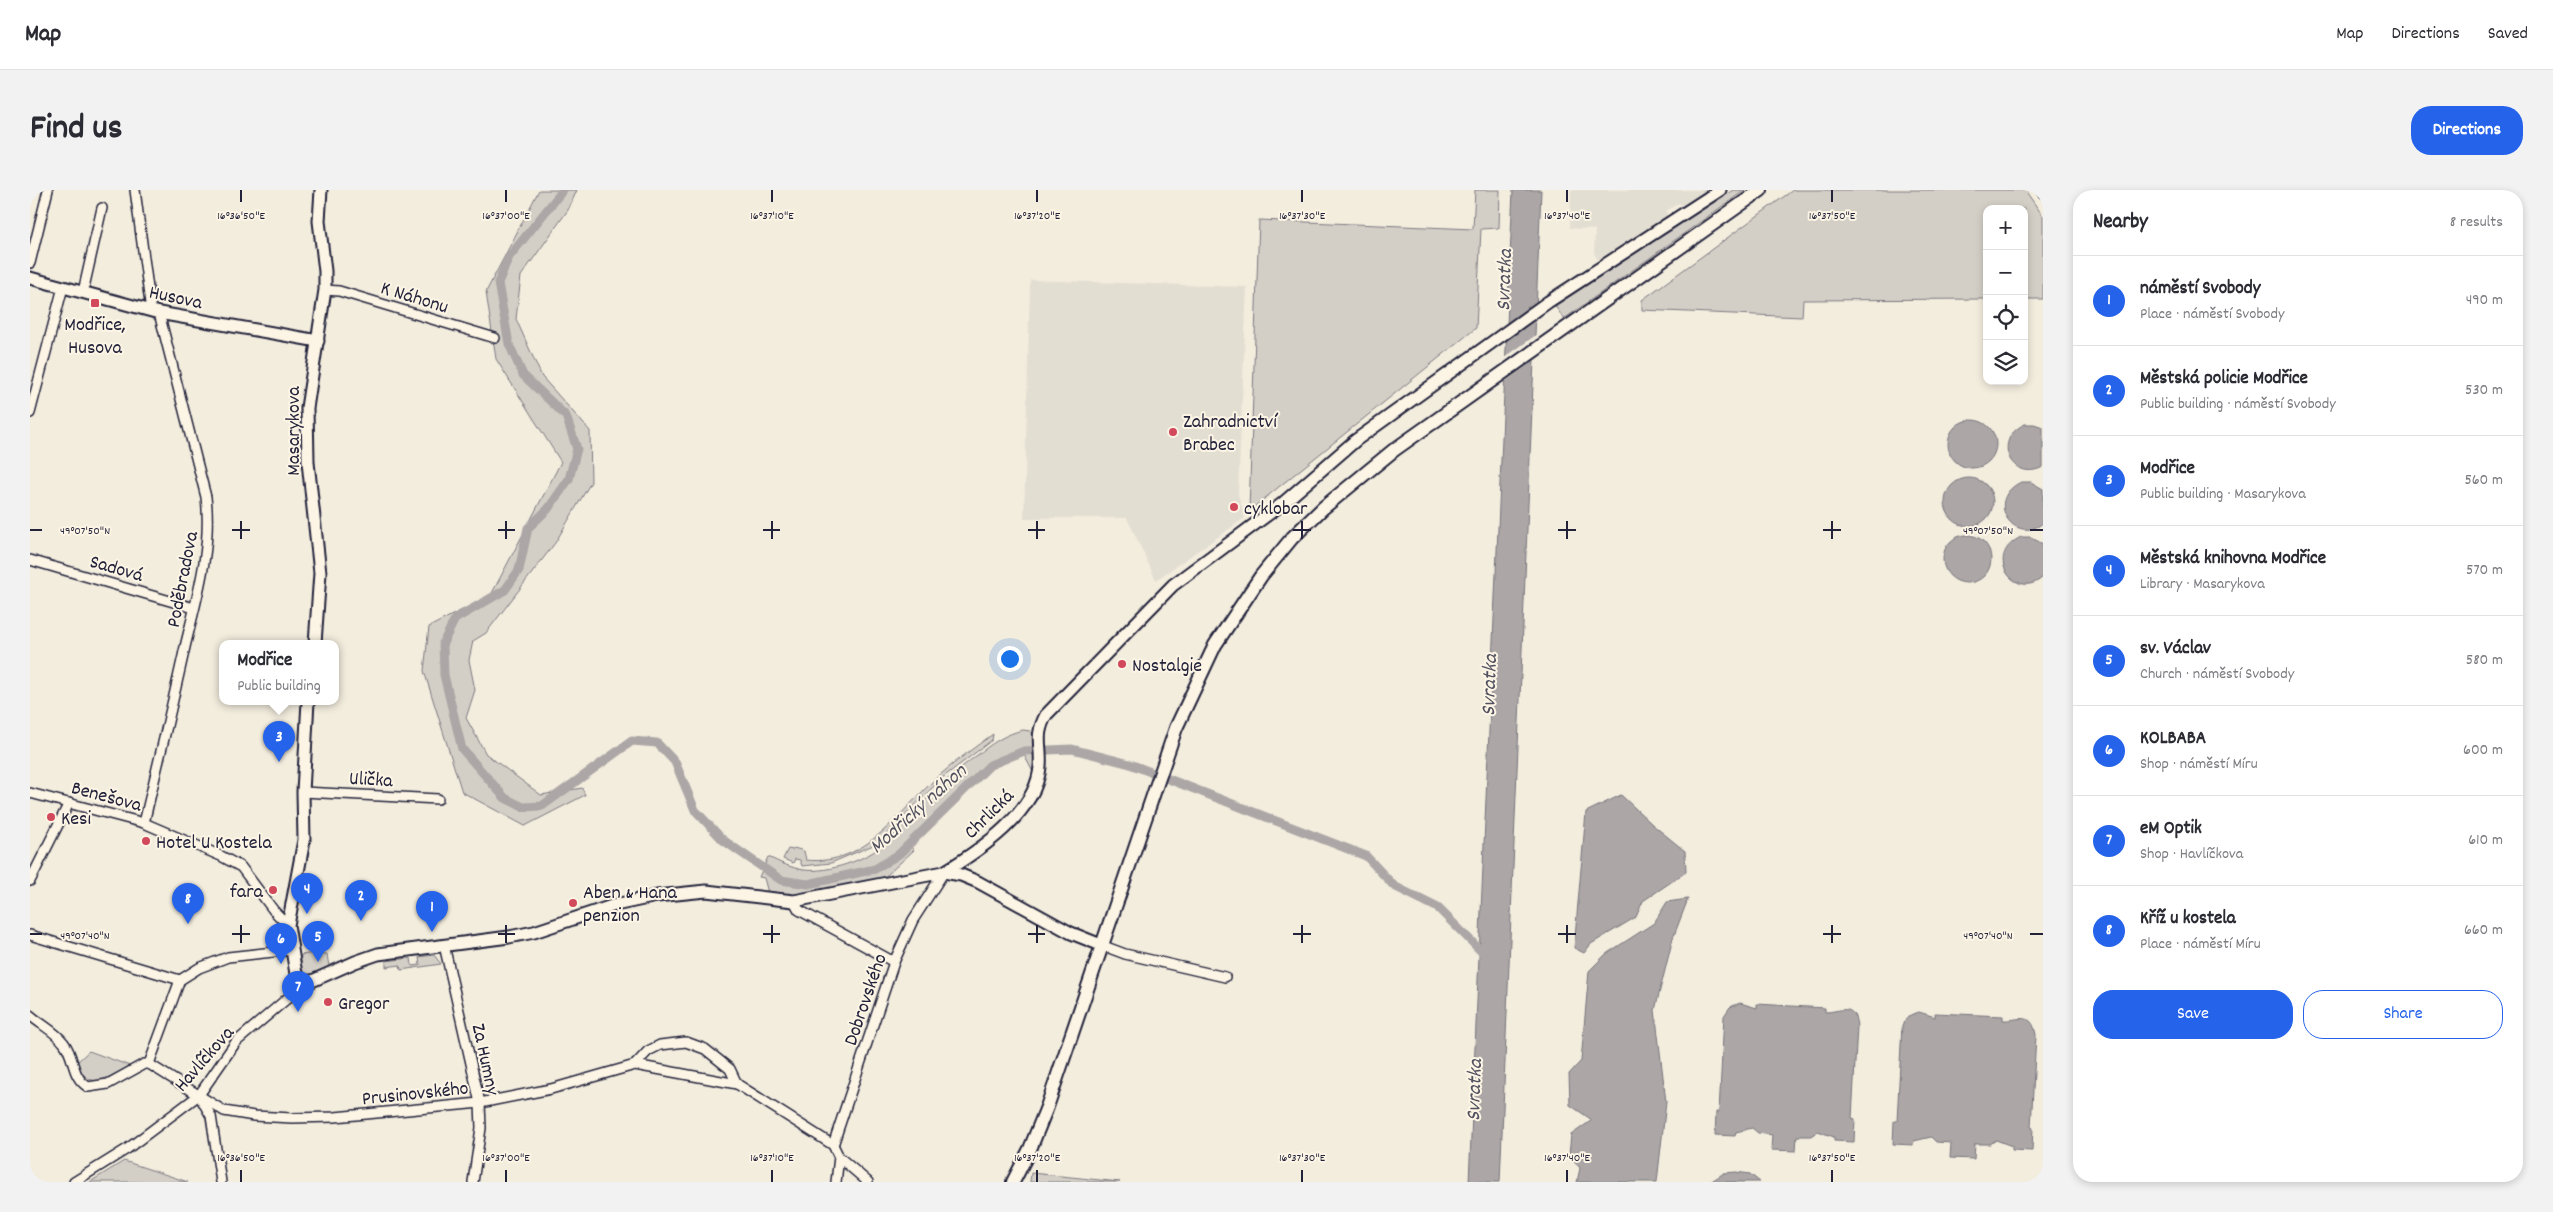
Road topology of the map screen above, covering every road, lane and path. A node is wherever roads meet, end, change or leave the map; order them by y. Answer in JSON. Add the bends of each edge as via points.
{"nodes":[{"id":1,"x":48,"y":190,"type":"edge"},
{"id":2,"x":135,"y":190,"type":"edge"},
{"id":3,"x":321,"y":190,"type":"edge"},
{"id":4,"x":1720,"y":190,"type":"edge"},
{"id":5,"x":1761,"y":190,"type":"edge"},
{"id":6,"x":102,"y":208,"type":"dead end"},
{"id":7,"x":30,"y":263,"type":"edge"},
{"id":8,"x":30,"y":278,"type":"edge"},
{"id":9,"x":63,"y":287,"type":"junction"},
{"id":10,"x":325,"y":290,"type":"junction"},
{"id":11,"x":83,"y":292,"type":"junction"},
{"id":12,"x":155,"y":312,"type":"junction"},
{"id":13,"x":495,"y":338,"type":"dead end"},
{"id":14,"x":318,"y":341,"type":"junction"},
{"id":15,"x":30,"y":413,"type":"edge"},
{"id":16,"x":30,"y":560,"type":"edge"},
{"id":17,"x":194,"y":608,"type":"junction"},
{"id":18,"x":315,"y":640,"type":"edge"},
{"id":19,"x":308,"y":705,"type":"edge"},
{"id":20,"x":303,"y":792,"type":"junction"},
{"id":21,"x":30,"y":794,"type":"edge"},
{"id":22,"x":438,"y":799,"type":"dead end"},
{"id":23,"x":69,"y":803,"type":"junction"},
{"id":24,"x":144,"y":823,"type":"junction"},
{"id":25,"x":944,"y":872,"type":"junction"},
{"id":26,"x":30,"y":881,"type":"edge"},
{"id":27,"x":794,"y":901,"type":"junction"},
{"id":28,"x":288,"y":925,"type":"junction"},
{"id":29,"x":30,"y":935,"type":"edge"},
{"id":30,"x":444,"y":945,"type":"junction"},
{"id":31,"x":1101,"y":945,"type":"junction"},
{"id":32,"x":292,"y":950,"type":"junction"},
{"id":33,"x":894,"y":962,"type":"junction"},
{"id":34,"x":1224,"y":977,"type":"dead end"},
{"id":35,"x":180,"y":980,"type":"junction"},
{"id":36,"x":302,"y":982,"type":"junction"},
{"id":37,"x":30,"y":1015,"type":"edge"},
{"id":38,"x":150,"y":1064,"type":"junction"},
{"id":39,"x":635,"y":1065,"type":"junction"},
{"id":40,"x":736,"y":1084,"type":"junction"},
{"id":41,"x":199,"y":1095,"type":"junction"},
{"id":42,"x":480,"y":1103,"type":"junction"},
{"id":43,"x":833,"y":1145,"type":"junction"},
{"id":44,"x":839,"y":1157,"type":"junction"},
{"id":45,"x":74,"y":1182,"type":"edge"},
{"id":46,"x":221,"y":1182,"type":"edge"},
{"id":47,"x":473,"y":1182,"type":"edge"},
{"id":48,"x":836,"y":1182,"type":"edge"},
{"id":49,"x":868,"y":1182,"type":"edge"},
{"id":50,"x":1013,"y":1182,"type":"edge"}],
"edges":[{"from":1,"to":7,"type":"street"},
{"from":2,"to":12,"type":"street","name":"Poděbradova"},
{"from":3,"to":10,"type":"street","name":"Masarykova","via":[[318,221]]},
{"from":4,"to":25,"type":"street","name":"Chrlická","via":[[1499,336],[1356,440],[1287,499],[1173,585],[1046,715],[1038,740],[1040,766],[1035,791],[1011,821],[979,851]]},
{"from":5,"to":31,"type":"main road","via":[[1491,380],[1357,479],[1292,538],[1261,576],[1215,645],[1187,703]]},
{"from":6,"to":11,"type":"street"},
{"from":8,"to":9,"type":"street","name":"Husova"},
{"from":9,"to":11,"type":"street","name":"Husova"},
{"from":9,"to":15,"type":"street"},
{"from":10,"to":13,"type":"street","name":"K Náhonu"},
{"from":10,"to":14,"type":"street","name":"Masarykova"},
{"from":11,"to":12,"type":"street","name":"Husova"},
{"from":12,"to":14,"type":"street","name":"Husova"},
{"from":12,"to":17,"type":"street","name":"Poděbradova","via":[[198,466],[209,525],[207,551]]},
{"from":14,"to":18,"type":"street","name":"Masarykova","via":[[307,408],[308,462],[320,573]]},
{"from":16,"to":17,"type":"street","name":"Sadová"},
{"from":17,"to":24,"type":"street","name":"Poděbradova"},
{"from":19,"to":20,"type":"street"},
{"from":20,"to":22,"type":"street","name":"Ulička"},
{"from":20,"to":28,"type":"street","via":[[304,840]]},
{"from":21,"to":23,"type":"street","name":"Benešova"},
{"from":23,"to":24,"type":"street","name":"Benešova"},
{"from":23,"to":26,"type":"street"},
{"from":24,"to":28,"type":"street","name":"Benešova","via":[[241,867]]},
{"from":25,"to":27,"type":"street"},
{"from":25,"to":31,"type":"street","via":[[978,882],[1071,933]]},
{"from":25,"to":33,"type":"street","name":"Dobrovského","via":[[913,920]]},
{"from":27,"to":30,"type":"street","via":[[706,892],[657,896],[615,905],[534,932]]},
{"from":27,"to":33,"type":"street","via":[[799,910]]},
{"from":28,"to":32,"type":"street"},
{"from":29,"to":35,"type":"street"},
{"from":30,"to":36,"type":"street","via":[[378,954],[312,981]]},
{"from":30,"to":42,"type":"street","name":"Za Humny"},
{"from":31,"to":34,"type":"street","via":[[1125,954]]},
{"from":31,"to":50,"type":"main road","via":[[1047,1107]]},
{"from":32,"to":35,"type":"street","via":[[228,957],[199,968]]},
{"from":32,"to":36,"type":"street","via":[[296,974]]},
{"from":33,"to":43,"type":"street","name":"Dobrovského"},
{"from":35,"to":38,"type":"street"},
{"from":36,"to":41,"type":"street","name":"Havlíčkova","via":[[236,1042]]},
{"from":37,"to":38,"type":"street","via":[[63,1041],[82,1084],[88,1087],[96,1088]]},
{"from":38,"to":41,"type":"street","name":"Prusinovského"},
{"from":39,"to":40,"type":"street","name":"Prusinovského"},
{"from":39,"to":40,"type":"street","name":"Prusinovského","via":[[648,1051],[660,1045],[686,1042],[704,1049],[730,1068]]},
{"from":39,"to":42,"type":"street","name":"Prusinovského","via":[[551,1089]]},
{"from":40,"to":43,"type":"street","name":"Prusinovského"},
{"from":41,"to":42,"type":"street","name":"Prusinovského","via":[[224,1111],[292,1118]]},
{"from":41,"to":45,"type":"street","name":"Havlíčkova","via":[[127,1149]]},
{"from":41,"to":46,"type":"street","via":[[211,1116]]},
{"from":42,"to":47,"type":"street","name":"Za Humny","via":[[481,1128]]},
{"from":43,"to":44,"type":"street"},
{"from":44,"to":48,"type":"street"},
{"from":44,"to":49,"type":"street"}]}
